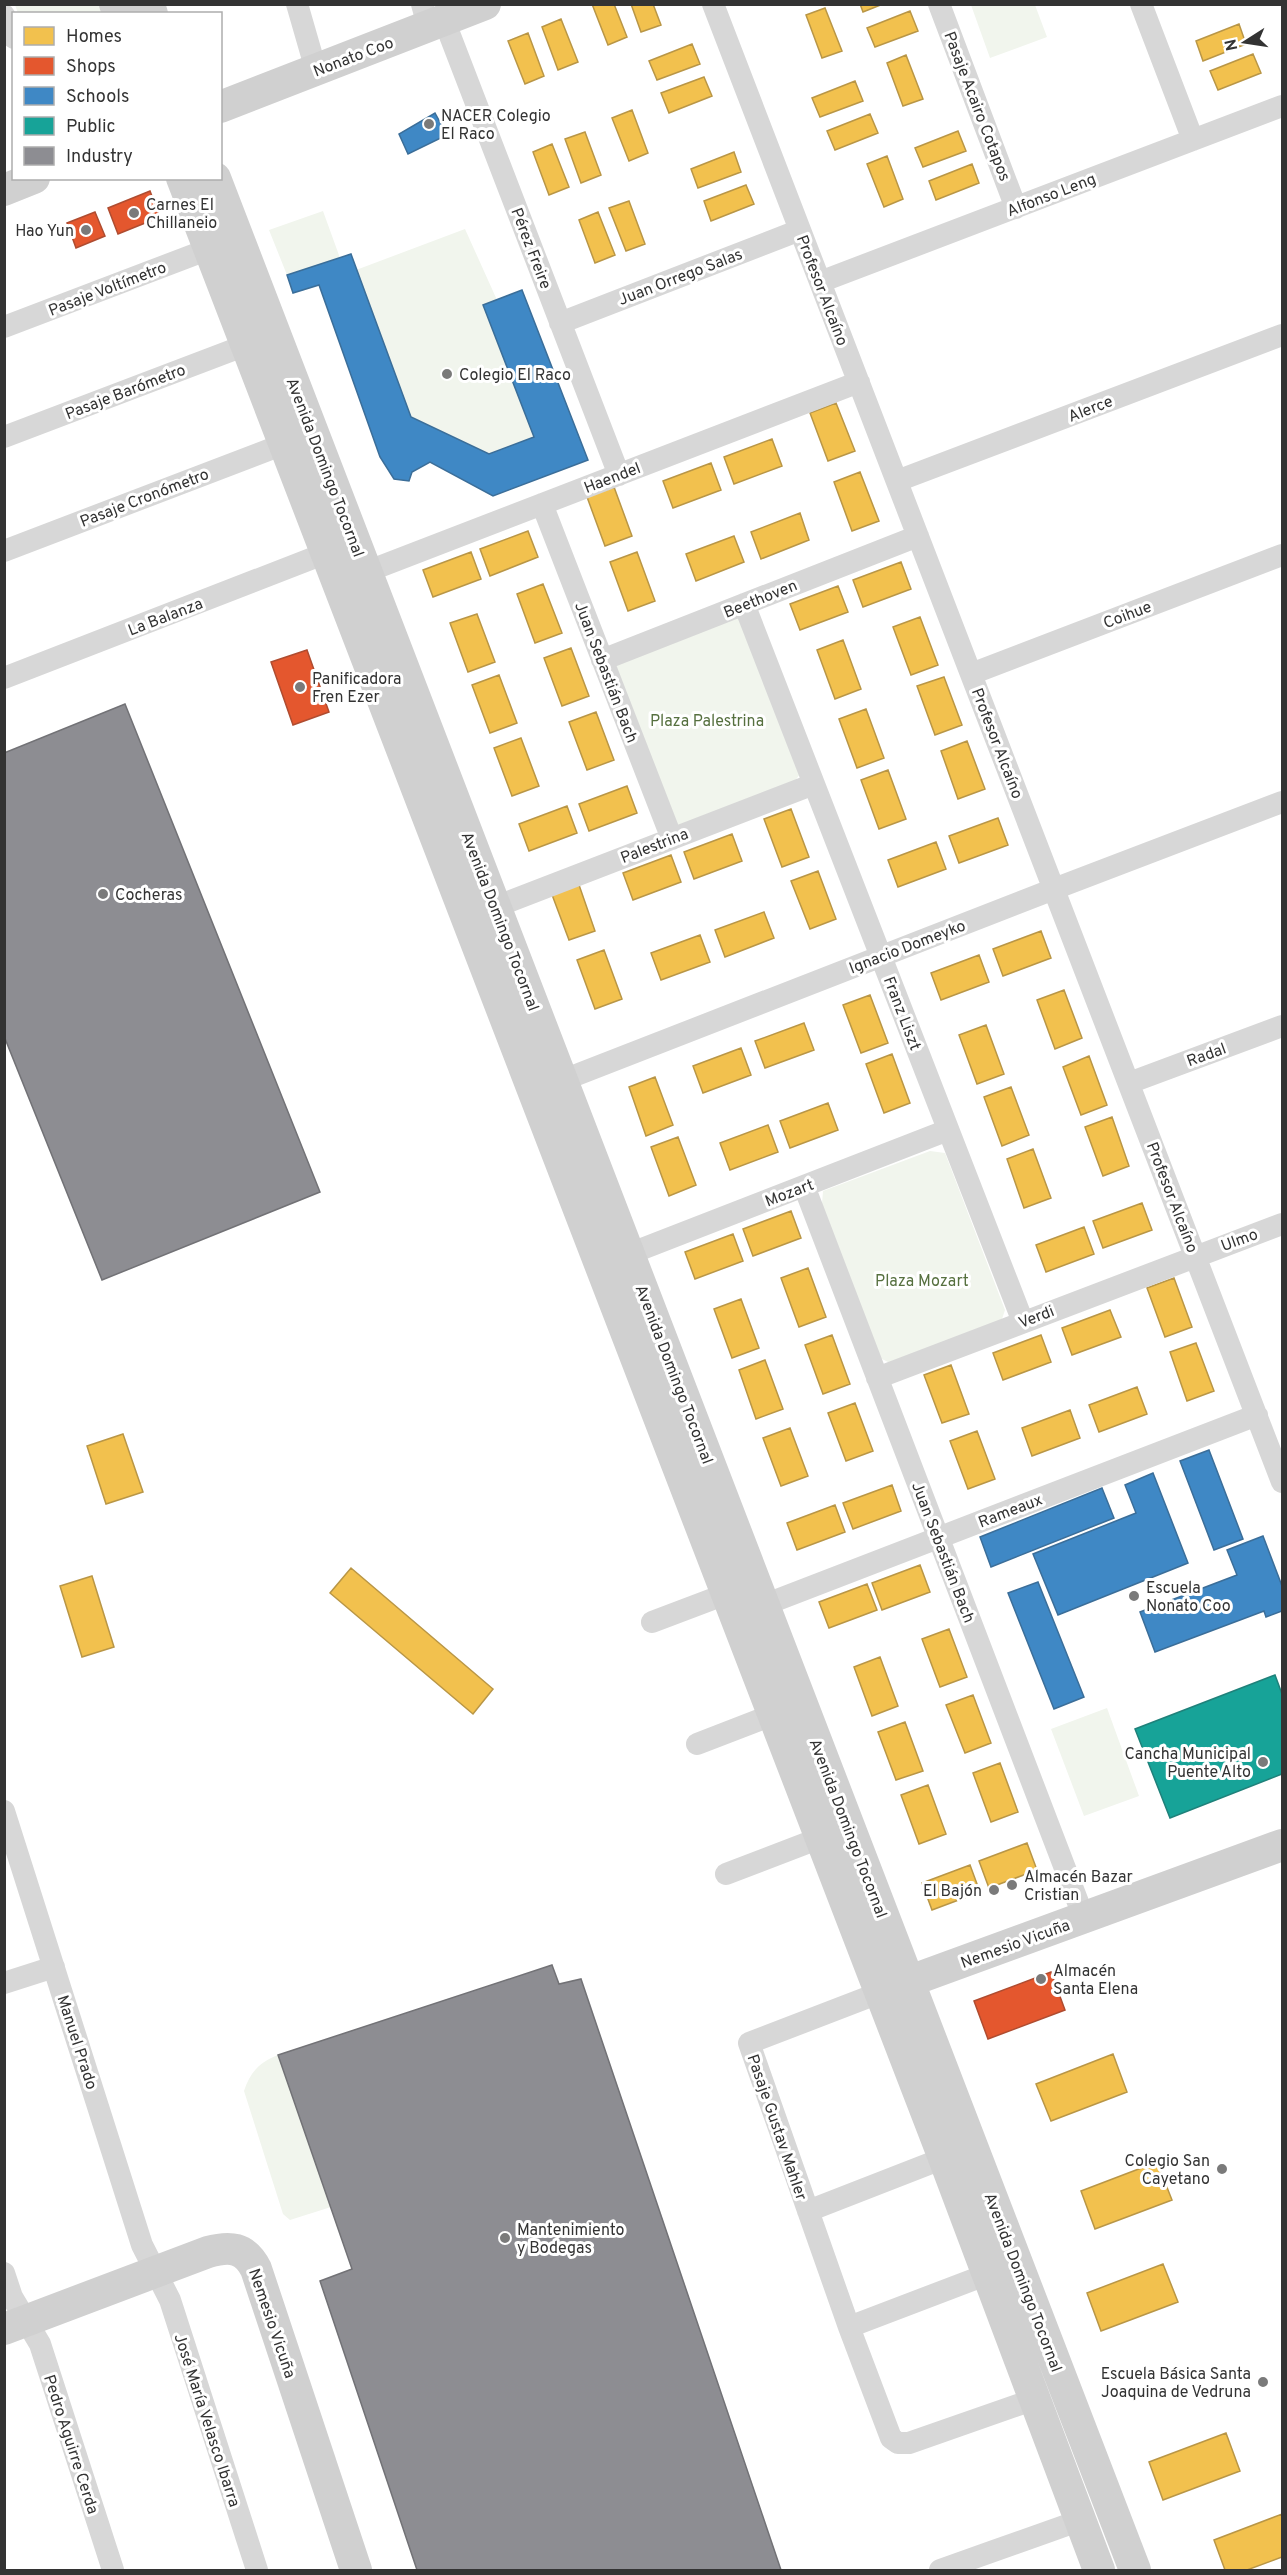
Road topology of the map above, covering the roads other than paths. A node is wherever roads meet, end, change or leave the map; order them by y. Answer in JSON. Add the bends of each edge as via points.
{"nodes":[{"id":1,"x":297,"y":4,"type":"edge"},
{"id":2,"x":486,"y":4,"type":"edge"},
{"id":3,"x":713,"y":4,"type":"edge"},
{"id":4,"x":939,"y":4,"type":"edge"},
{"id":5,"x":1141,"y":4,"type":"edge"},
{"id":6,"x":4,"y":15,"type":"edge"},
{"id":7,"x":432,"y":17,"type":"edge"},
{"id":8,"x":12,"y":33,"type":"edge"},
{"id":9,"x":316,"y":70,"type":"junction"},
{"id":10,"x":222,"y":106,"type":"edge"},
{"id":11,"x":1282,"y":106,"type":"edge"},
{"id":12,"x":1193,"y":140,"type":"junction"},
{"id":13,"x":29,"y":180,"type":"edge"},
{"id":14,"x":183,"y":180,"type":"edge"},
{"id":15,"x":216,"y":180,"type":"edge"},
{"id":16,"x":4,"y":190,"type":"edge"},
{"id":17,"x":1016,"y":207,"type":"junction"},
{"id":18,"x":800,"y":230,"type":"junction"},
{"id":19,"x":209,"y":249,"type":"junction"},
{"id":20,"x":820,"y":282,"type":"junction"},
{"id":21,"x":560,"y":323,"type":"junction"},
{"id":22,"x":4,"y":327,"type":"edge"},
{"id":23,"x":1282,"y":335,"type":"edge"},
{"id":24,"x":246,"y":345,"type":"junction"},
{"id":25,"x":859,"y":382,"type":"junction"},
{"id":26,"x":4,"y":437,"type":"edge"},
{"id":27,"x":284,"y":444,"type":"junction"},
{"id":28,"x":619,"y":475,"type":"junction"},
{"id":29,"x":897,"y":481,"type":"junction"},
{"id":30,"x":542,"y":504,"type":"junction"},
{"id":31,"x":918,"y":536,"type":"junction"},
{"id":32,"x":4,"y":551,"type":"edge"},
{"id":33,"x":326,"y":553,"type":"junction"},
{"id":34,"x":1282,"y":555,"type":"edge"},
{"id":35,"x":366,"y":572,"type":"junction"},
{"id":36,"x":744,"y":604,"type":"junction"},
{"id":37,"x":602,"y":660,"type":"junction"},
{"id":38,"x":971,"y":674,"type":"junction"},
{"id":39,"x":4,"y":678,"type":"edge"},
{"id":40,"x":814,"y":784,"type":"junction"},
{"id":41,"x":1282,"y":802,"type":"edge"},
{"id":42,"x":672,"y":839,"type":"junction"},
{"id":43,"x":1054,"y":889,"type":"junction"},
{"id":44,"x":495,"y":907,"type":"junction"},
{"id":45,"x":880,"y":956,"type":"junction"},
{"id":46,"x":1282,"y":1026,"type":"edge"},
{"id":47,"x":562,"y":1081,"type":"junction"},
{"id":48,"x":1129,"y":1083,"type":"junction"},
{"id":49,"x":533,"y":1092,"type":"junction"},
{"id":50,"x":948,"y":1130,"type":"junction"},
{"id":51,"x":804,"y":1186,"type":"junction"},
{"id":52,"x":1282,"y":1224,"type":"edge"},
{"id":53,"x":629,"y":1254,"type":"junction"},
{"id":54,"x":1195,"y":1255,"type":"junction"},
{"id":55,"x":1023,"y":1322,"type":"junction"},
{"id":56,"x":877,"y":1378,"type":"junction"},
{"id":57,"x":1268,"y":1425,"type":"edge"},
{"id":58,"x":1282,"y":1482,"type":"edge"},
{"id":59,"x":939,"y":1538,"type":"junction"},
{"id":60,"x":726,"y":1594,"type":"junction"},
{"id":61,"x":764,"y":1605,"type":"junction"},
{"id":62,"x":652,"y":1622,"type":"dead end"},
{"id":63,"x":772,"y":1715,"type":"junction"},
{"id":64,"x":697,"y":1744,"type":"dead end"},
{"id":65,"x":4,"y":1811,"type":"edge"},
{"id":66,"x":820,"y":1838,"type":"junction"},
{"id":67,"x":1282,"y":1845,"type":"edge"},
{"id":68,"x":726,"y":1874,"type":"dead end"},
{"id":69,"x":1084,"y":1918,"type":"junction"},
{"id":70,"x":54,"y":1967,"type":"junction"},
{"id":71,"x":908,"y":1982,"type":"junction"},
{"id":72,"x":4,"y":1983,"type":"edge"},
{"id":73,"x":879,"y":1993,"type":"junction"},
{"id":74,"x":749,"y":2043,"type":"joint"},
{"id":75,"x":944,"y":2158,"type":"junction"},
{"id":76,"x":808,"y":2211,"type":"junction"},
{"id":77,"x":155,"y":2271,"type":"junction"},
{"id":78,"x":4,"y":2273,"type":"edge"},
{"id":79,"x":988,"y":2274,"type":"junction"},
{"id":80,"x":15,"y":2325,"type":"edge"},
{"id":81,"x":849,"y":2326,"type":"junction"},
{"id":82,"x":1035,"y":2399,"type":"junction"},
{"id":83,"x":1081,"y":2520,"type":"junction"},
{"id":84,"x":113,"y":2571,"type":"edge"},
{"id":85,"x":257,"y":2571,"type":"edge"},
{"id":86,"x":356,"y":2571,"type":"edge"},
{"id":87,"x":940,"y":2571,"type":"edge"},
{"id":88,"x":1099,"y":2571,"type":"edge"},
{"id":89,"x":1135,"y":2571,"type":"edge"}],
"edges":[{"from":1,"to":9,"type":"street"},
{"from":2,"to":7,"type":"main road","name":"Nonato Coo"},
{"from":3,"to":18,"type":"street","name":"Profesor Alcaíno"},
{"from":4,"to":17,"type":"street","name":"Pasaje Acairo Cotapos"},
{"from":5,"to":12,"type":"street"},
{"from":6,"to":8,"type":"street"},
{"from":7,"to":9,"type":"main road","name":"Nonato Coo"},
{"from":7,"to":21,"type":"street","name":"Pérez Freire"},
{"from":9,"to":10,"type":"main road","name":"Nonato Coo"},
{"from":11,"to":12,"type":"street","name":"Alfonso Leng"},
{"from":12,"to":17,"type":"street","name":"Alfonso Leng"},
{"from":13,"to":16,"type":"main road"},
{"from":14,"to":19,"type":"main road","name":"Avenida Domingo Tocornal"},
{"from":15,"to":35,"type":"main road","name":"Avenida Domingo Tocornal"},
{"from":17,"to":20,"type":"street","name":"Alfonso Leng"},
{"from":18,"to":20,"type":"street","name":"Profesor Alcaíno"},
{"from":18,"to":21,"type":"street","name":"Juan Orrego Salas"},
{"from":19,"to":22,"type":"street","name":"Pasaje Voltímetro"},
{"from":19,"to":24,"type":"main road","name":"Avenida Domingo Tocornal"},
{"from":20,"to":25,"type":"street","name":"Profesor Alcaíno"},
{"from":21,"to":28,"type":"street","name":"Pérez Freire"},
{"from":23,"to":29,"type":"street","name":"Alerce"},
{"from":24,"to":26,"type":"street","name":"Pasaje Barómetro"},
{"from":24,"to":27,"type":"main road","name":"Avenida Domingo Tocornal"},
{"from":25,"to":28,"type":"street","name":"Haendel"},
{"from":25,"to":29,"type":"street","name":"Profesor Alcaíno"},
{"from":27,"to":32,"type":"street","name":"Pasaje Cronómetro"},
{"from":27,"to":33,"type":"main road","name":"Avenida Domingo Tocornal"},
{"from":28,"to":30,"type":"street","name":"Haendel"},
{"from":29,"to":31,"type":"street","name":"Profesor Alcaíno"},
{"from":30,"to":35,"type":"street","name":"Haendel"},
{"from":30,"to":37,"type":"street","name":"Juan Sebastián Bach"},
{"from":31,"to":36,"type":"street","name":"Beethoven"},
{"from":31,"to":38,"type":"street","name":"Profesor Alcaíno"},
{"from":33,"to":39,"type":"street","name":"La Balanza"},
{"from":33,"to":49,"type":"main road","name":"Avenida Domingo Tocornal"},
{"from":34,"to":38,"type":"street","name":"Coihue"},
{"from":35,"to":44,"type":"main road","name":"Avenida Domingo Tocornal"},
{"from":36,"to":37,"type":"street","name":"Beethoven"},
{"from":36,"to":40,"type":"street","name":"Franz Liszt"},
{"from":37,"to":42,"type":"street","name":"Juan Sebastián Bach"},
{"from":38,"to":43,"type":"street","name":"Profesor Alcaíno"},
{"from":40,"to":42,"type":"street","name":"Palestrina"},
{"from":40,"to":45,"type":"street","name":"Franz Liszt"},
{"from":41,"to":43,"type":"street","name":"Ignacio Domeyko"},
{"from":42,"to":44,"type":"street","name":"Palestrina"},
{"from":43,"to":45,"type":"street","name":"Ignacio Domeyko"},
{"from":43,"to":48,"type":"street","name":"Profesor Alcaíno"},
{"from":44,"to":47,"type":"main road","name":"Avenida Domingo Tocornal"},
{"from":45,"to":47,"type":"street","name":"Ignacio Domeyko"},
{"from":45,"to":50,"type":"street","name":"Franz Liszt"},
{"from":46,"to":48,"type":"street","name":"Radal"},
{"from":47,"to":49,"type":"street","name":"Ignacio Domeyko"},
{"from":47,"to":53,"type":"main road","name":"Avenida Domingo Tocornal"},
{"from":48,"to":54,"type":"street","name":"Profesor Alcaíno"},
{"from":49,"to":60,"type":"main road","name":"Avenida Domingo Tocornal"},
{"from":50,"to":51,"type":"street","name":"Mozart"},
{"from":50,"to":55,"type":"street","name":"Franz Liszt"},
{"from":51,"to":53,"type":"street","name":"Mozart"},
{"from":51,"to":56,"type":"street","name":"Juan Sebastián Bach"},
{"from":52,"to":54,"type":"street","name":"Ulmo"},
{"from":53,"to":61,"type":"main road","name":"Avenida Domingo Tocornal"},
{"from":54,"to":55,"type":"street","name":"Verdi"},
{"from":54,"to":57,"type":"street","name":"Profesor Alcaíno"},
{"from":55,"to":56,"type":"street","name":"Verdi"},
{"from":56,"to":59,"type":"street","name":"Juan Sebastián Bach"},
{"from":57,"to":58,"type":"street","name":"Profesor Alcaíno"},
{"from":57,"to":59,"type":"street","name":"Rameaux"},
{"from":59,"to":61,"type":"street","name":"Rameaux"},
{"from":59,"to":69,"type":"street","name":"Juan Sebastián Bach"},
{"from":60,"to":62,"type":"street"},
{"from":60,"to":63,"type":"main road","name":"Avenida Domingo Tocornal"},
{"from":61,"to":71,"type":"main road","name":"Avenida Domingo Tocornal"},
{"from":63,"to":64,"type":"street"},
{"from":63,"to":66,"type":"main road","name":"Avenida Domingo Tocornal"},
{"from":65,"to":70,"type":"street","name":"Manuel Prado"},
{"from":66,"to":68,"type":"street"},
{"from":66,"to":73,"type":"main road","name":"Avenida Domingo Tocornal"},
{"from":67,"to":69,"type":"main road","name":"Nemesio Vicuña"},
{"from":69,"to":71,"type":"main road","name":"Nemesio Vicuña"},
{"from":70,"to":72,"type":"street"},
{"from":70,"to":77,"type":"street","name":"Manuel Prado","via":[[142,2245]]},
{"from":71,"to":73,"type":"main road","name":"Nemesio Vicuña"},
{"from":71,"to":89,"type":"main road","name":"Avenida Domingo Tocornal"},
{"from":73,"to":74,"type":"street","name":"Nemesio Vicuña"},
{"from":73,"to":75,"type":"main road","name":"Avenida Domingo Tocornal"},
{"from":74,"to":76,"type":"street","name":"Pasaje Gustav Mahler"},
{"from":75,"to":76,"type":"street","name":"Pasaje Gustav Mahler"},
{"from":75,"to":79,"type":"main road","name":"Avenida Domingo Tocornal"},
{"from":76,"to":81,"type":"street","name":"Pasaje Gustav Mahler"},
{"from":77,"to":80,"type":"main road","name":"Nemesio Vicuña"},
{"from":77,"to":85,"type":"street","name":"José María Velasco Ibarra","via":[[170,2300]]},
{"from":77,"to":86,"type":"main road","name":"Nemesio Vicuña","via":[[229,2247],[252,2259]]},
{"from":78,"to":80,"type":"street","name":"Pedro Aguirre Cerda"},
{"from":79,"to":81,"type":"street"},
{"from":79,"to":82,"type":"main road","name":"Avenida Domingo Tocornal"},
{"from":80,"to":84,"type":"street","name":"Pedro Aguirre Cerda","via":[[40,2344]]},
{"from":81,"to":82,"type":"street","name":"Pasaje Gustav Mahler","via":[[891,2438],[898,2443],[909,2443]]},
{"from":82,"to":83,"type":"main road","name":"Avenida Domingo Tocornal"},
{"from":83,"to":87,"type":"street"},
{"from":83,"to":88,"type":"main road","name":"Avenida Domingo Tocornal"}]}
